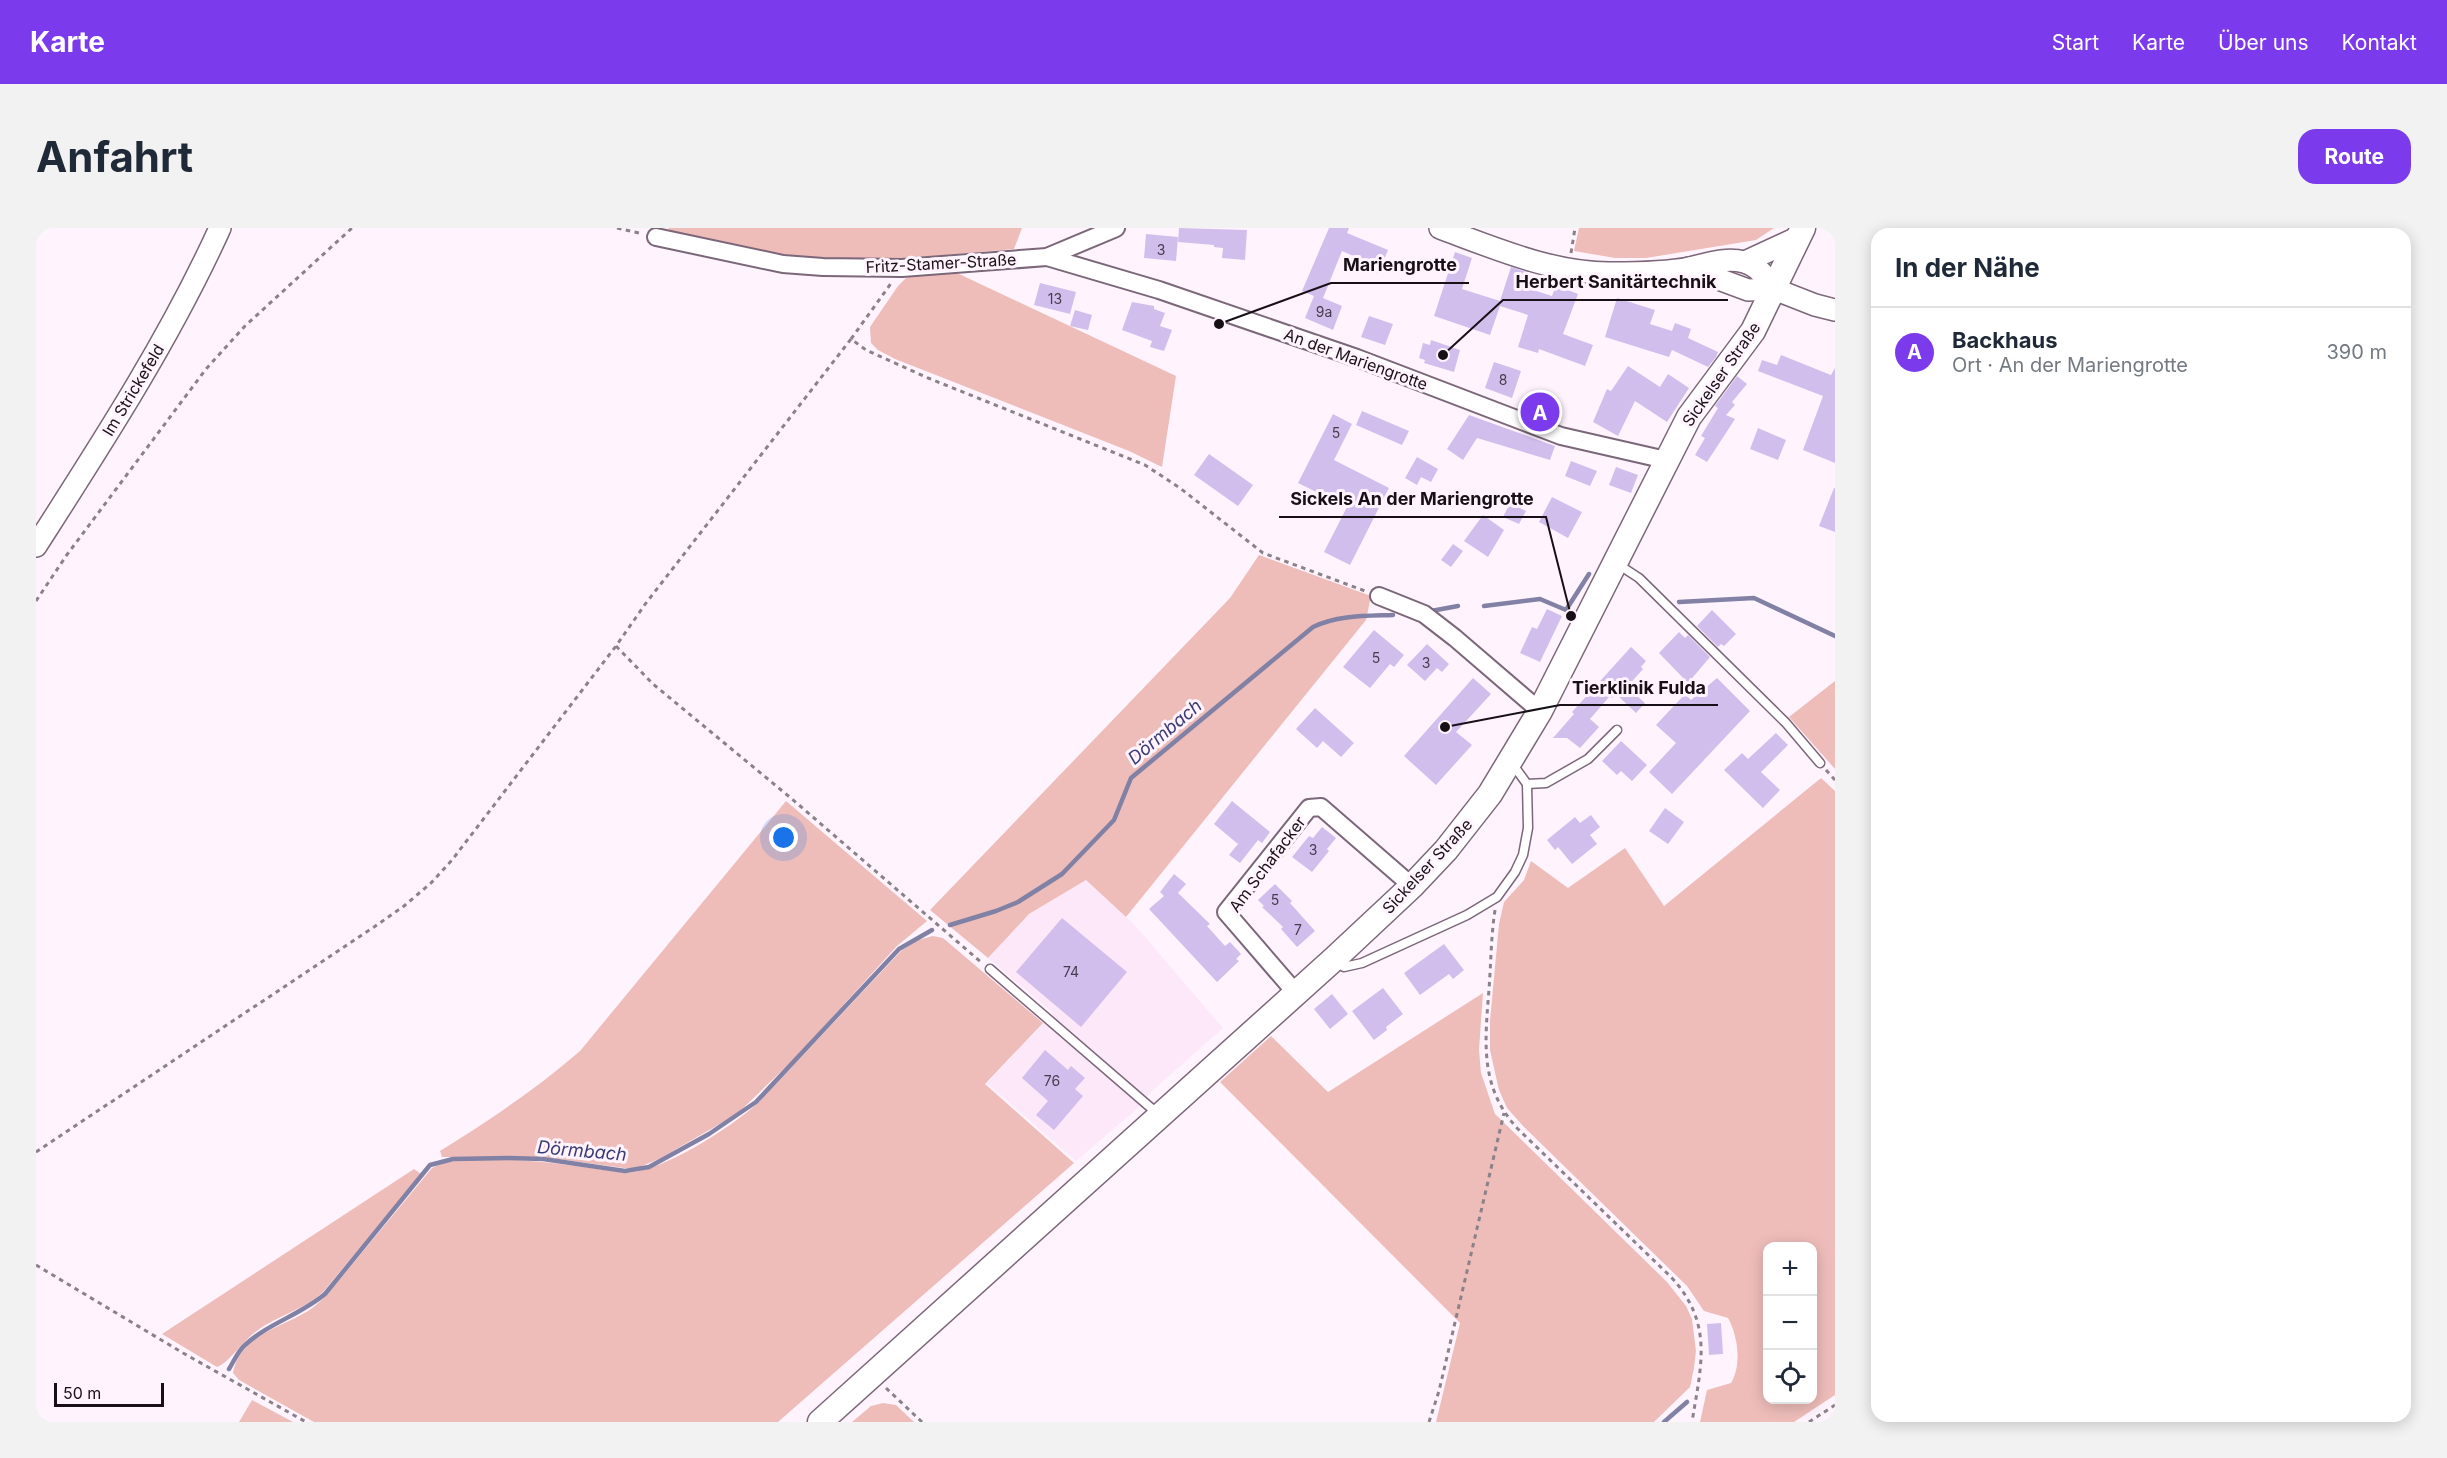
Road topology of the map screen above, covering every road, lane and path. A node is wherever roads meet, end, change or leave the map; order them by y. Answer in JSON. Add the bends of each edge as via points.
{"nodes":[{"id":1,"x":220,"y":228,"type":"edge"},
{"id":2,"x":352,"y":228,"type":"edge"},
{"id":3,"x":617,"y":228,"type":"edge"},
{"id":4,"x":1116,"y":228,"type":"edge"},
{"id":5,"x":1440,"y":228,"type":"edge"},
{"id":6,"x":1575,"y":228,"type":"edge"},
{"id":7,"x":657,"y":232,"type":"edge"},
{"id":8,"x":1801,"y":233,"type":"edge"},
{"id":9,"x":1047,"y":257,"type":"junction"},
{"id":10,"x":1745,"y":262,"type":"junction"},
{"id":11,"x":902,"y":268,"type":"junction"},
{"id":12,"x":1568,"y":268,"type":"junction"},
{"id":13,"x":1689,"y":268,"type":"junction"},
{"id":14,"x":1774,"y":289,"type":"junction"},
{"id":15,"x":1835,"y":310,"type":"edge"},
{"id":16,"x":851,"y":339,"type":"junction"},
{"id":17,"x":1666,"y":460,"type":"junction"},
{"id":18,"x":36,"y":546,"type":"edge"},
{"id":19,"x":1615,"y":563,"type":"junction"},
{"id":20,"x":1379,"y":596,"type":"joint"},
{"id":21,"x":36,"y":601,"type":"edge"},
{"id":22,"x":616,"y":646,"type":"junction"},
{"id":23,"x":1540,"y":711,"type":"junction"},
{"id":24,"x":1617,"y":730,"type":"dead end"},
{"id":25,"x":1511,"y":762,"type":"junction"},
{"id":26,"x":1820,"y":763,"type":"dead end"},
{"id":27,"x":1527,"y":784,"type":"junction"},
{"id":28,"x":1412,"y":886,"type":"junction"},
{"id":29,"x":1497,"y":897,"type":"junction"},
{"id":30,"x":1334,"y":959,"type":"junction"},
{"id":31,"x":990,"y":969,"type":"joint"},
{"id":32,"x":1295,"y":992,"type":"junction"},
{"id":33,"x":1504,"y":1113,"type":"junction"},
{"id":34,"x":1153,"y":1121,"type":"junction"},
{"id":35,"x":36,"y":1152,"type":"edge"},
{"id":36,"x":36,"y":1265,"type":"edge"},
{"id":37,"x":872,"y":1375,"type":"junction"},
{"id":38,"x":1835,"y":1405,"type":"edge"},
{"id":39,"x":306,"y":1422,"type":"edge"},
{"id":40,"x":820,"y":1422,"type":"edge"},
{"id":41,"x":922,"y":1422,"type":"edge"},
{"id":42,"x":1430,"y":1422,"type":"edge"},
{"id":43,"x":1692,"y":1422,"type":"edge"},
{"id":44,"x":1809,"y":1422,"type":"edge"}],
"edges":[{"from":1,"to":18,"type":"street","name":"Im Strickefeld","via":[[149,366]]},
{"from":2,"to":21,"type":"path","via":[[245,326],[206,369]]},
{"from":3,"to":7,"type":"path"},
{"from":4,"to":9,"type":"street","name":"Fritz-Stamer-Straße"},
{"from":5,"to":12,"type":"street"},
{"from":6,"to":12,"type":"path"},
{"from":7,"to":11,"type":"street","name":"Fritz-Stamer-Straße","via":[[783,264]]},
{"from":8,"to":10,"type":"street"},
{"from":8,"to":14,"type":"main road","name":"Sickelser Straße"},
{"from":9,"to":11,"type":"street","name":"Fritz-Stamer-Straße"},
{"from":9,"to":17,"type":"street","name":"An der Mariengrotte","via":[[1159,290],[1357,358],[1562,436]]},
{"from":10,"to":13,"type":"street","via":[[1726,261]]},
{"from":10,"to":14,"type":"street","via":[[1763,273]]},
{"from":11,"to":16,"type":"path"},
{"from":12,"to":13,"type":"street","via":[[1611,273]]},
{"from":13,"to":14,"type":"street","via":[[1748,290]]},
{"from":14,"to":15,"type":"street"},
{"from":14,"to":17,"type":"main road","name":"Sickelser Straße","via":[[1753,331],[1689,417]]},
{"from":16,"to":20,"type":"path","via":[[919,374],[1145,465],[1263,553]]},
{"from":16,"to":22,"type":"path"},
{"from":17,"to":19,"type":"main road","name":"Sickelser Straße"},
{"from":19,"to":23,"type":"main road","name":"Sickelser Straße"},
{"from":19,"to":26,"type":"lane","via":[[1639,578],[1786,723]]},
{"from":20,"to":23,"type":"street","via":[[1424,614]]},
{"from":22,"to":31,"type":"path","via":[[653,684]]},
{"from":22,"to":35,"type":"path","via":[[431,883],[322,962]]},
{"from":23,"to":25,"type":"main road","name":"Sickelser Straße"},
{"from":24,"to":27,"type":"lane","via":[[1588,759],[1546,783]]},
{"from":25,"to":27,"type":"lane"},
{"from":25,"to":28,"type":"main road","name":"Sickelser Straße","via":[[1468,823]]},
{"from":27,"to":29,"type":"lane","via":[[1523,855]]},
{"from":28,"to":30,"type":"main road","name":"Sickelser Straße"},
{"from":28,"to":32,"type":"street","name":"Am Schafacker","via":[[1321,807],[1309,808],[1226,912]]},
{"from":29,"to":30,"type":"lane","via":[[1362,963],[1344,967]]},
{"from":29,"to":33,"type":"path","via":[[1485,1020],[1488,1073]]},
{"from":30,"to":32,"type":"main road","name":"Sickelser Straße"},
{"from":31,"to":34,"type":"lane"},
{"from":32,"to":34,"type":"main road","name":"Sickelser Straße"},
{"from":33,"to":42,"type":"path"},
{"from":33,"to":43,"type":"path","via":[[1671,1277],[1692,1303],[1701,1351]]},
{"from":34,"to":37,"type":"main road","name":"Sickelser Straße"},
{"from":36,"to":39,"type":"path"},
{"from":37,"to":40,"type":"main road","name":"Sickelser Straße"},
{"from":37,"to":41,"type":"path"},
{"from":38,"to":44,"type":"path"}]}
